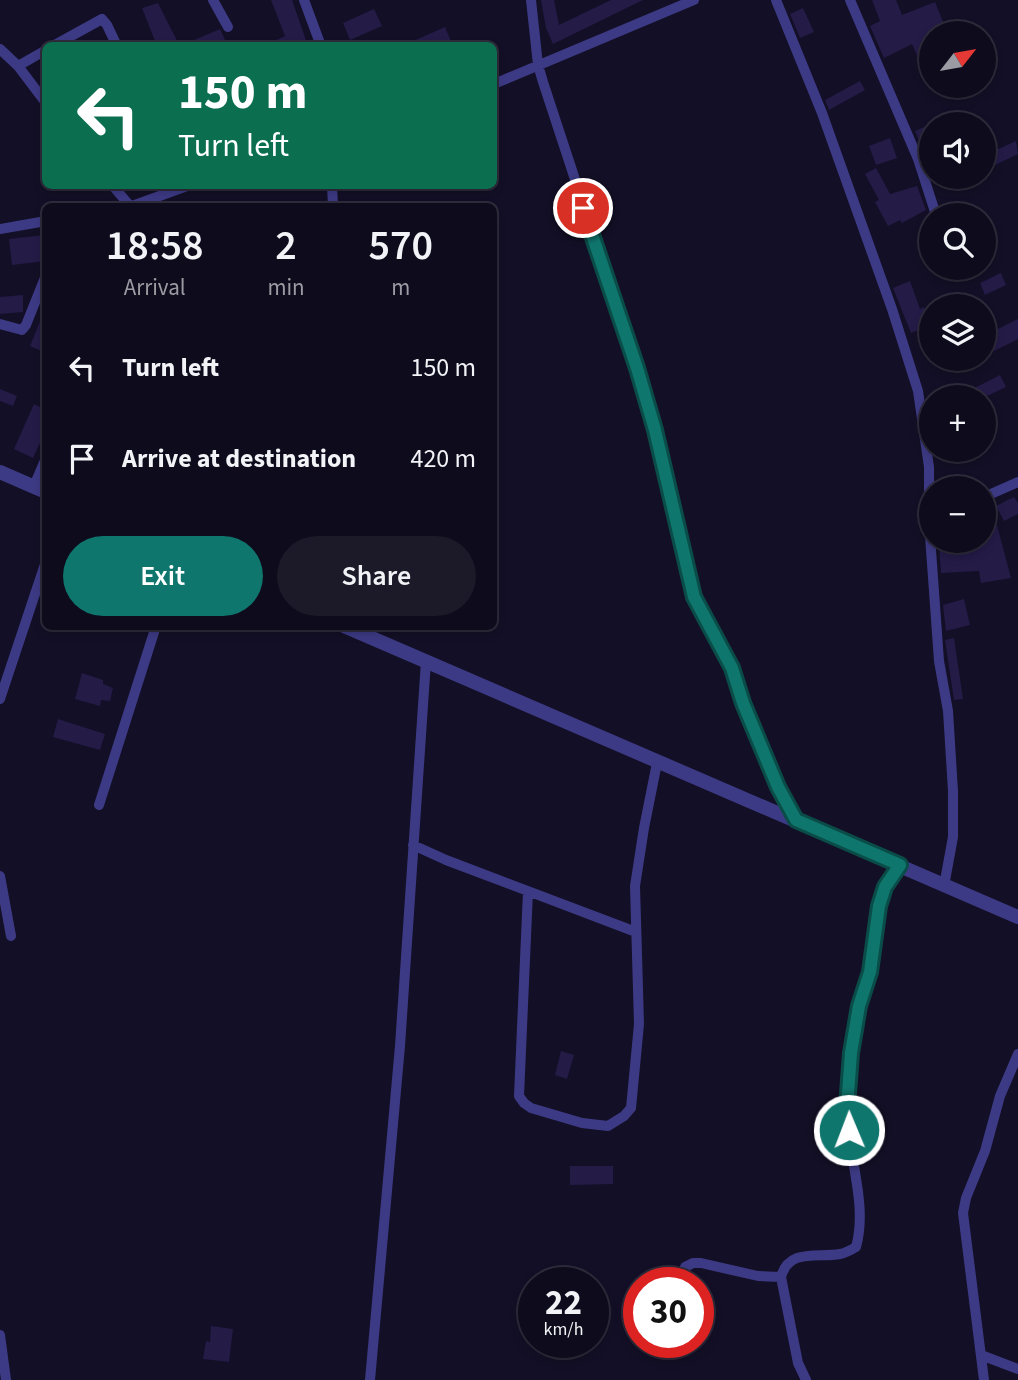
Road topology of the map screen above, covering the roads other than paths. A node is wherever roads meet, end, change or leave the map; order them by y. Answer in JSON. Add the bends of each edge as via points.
{"nodes":[{"id":1,"x":213,"y":0,"type":"edge"},
{"id":2,"x":304,"y":0,"type":"edge"},
{"id":3,"x":531,"y":0,"type":"edge"},
{"id":4,"x":694,"y":0,"type":"edge"},
{"id":5,"x":776,"y":0,"type":"edge"},
{"id":6,"x":850,"y":0,"type":"edge"},
{"id":7,"x":228,"y":27,"type":"dead end"},
{"id":8,"x":60,"y":42,"type":"edge"},
{"id":9,"x":115,"y":42,"type":"edge"},
{"id":10,"x":320,"y":42,"type":"edge"},
{"id":11,"x":0,"y":49,"type":"edge"},
{"id":12,"x":42,"y":52,"type":"edge"},
{"id":13,"x":538,"y":65,"type":"junction"},
{"id":14,"x":18,"y":66,"type":"junction"},
{"id":15,"x":497,"y":83,"type":"edge"},
{"id":16,"x":42,"y":98,"type":"edge"},
{"id":17,"x":116,"y":189,"type":"edge"},
{"id":18,"x":178,"y":189,"type":"edge"},
{"id":19,"x":131,"y":203,"type":"edge"},
{"id":20,"x":142,"y":203,"type":"edge"},
{"id":21,"x":932,"y":203,"type":"edge"},
{"id":22,"x":42,"y":222,"type":"edge"},
{"id":23,"x":0,"y":229,"type":"edge"},
{"id":24,"x":42,"y":285,"type":"edge"},
{"id":25,"x":0,"y":324,"type":"edge"},
{"id":26,"x":0,"y":472,"type":"edge"},
{"id":27,"x":929,"y":476,"type":"edge"},
{"id":28,"x":1018,"y":482,"type":"edge"},
{"id":29,"x":40,"y":489,"type":"edge"},
{"id":30,"x":996,"y":492,"type":"edge"},
{"id":31,"x":931,"y":553,"type":"edge"},
{"id":32,"x":42,"y":573,"type":"edge"},
{"id":33,"x":155,"y":630,"type":"edge"},
{"id":34,"x":354,"y":630,"type":"edge"},
{"id":35,"x":426,"y":662,"type":"junction"},
{"id":36,"x":0,"y":699,"type":"edge"},
{"id":37,"x":657,"y":763,"type":"junction"},
{"id":38,"x":99,"y":805,"type":"dead end"},
{"id":39,"x":796,"y":820,"type":"junction"},
{"id":40,"x":413,"y":845,"type":"junction"},
{"id":41,"x":900,"y":865,"type":"junction"},
{"id":42,"x":0,"y":876,"type":"edge"},
{"id":43,"x":944,"y":886,"type":"junction"},
{"id":44,"x":528,"y":891,"type":"junction"},
{"id":45,"x":1018,"y":917,"type":"edge"},
{"id":46,"x":636,"y":932,"type":"junction"},
{"id":47,"x":11,"y":936,"type":"dead end"},
{"id":48,"x":1018,"y":1054,"type":"edge"},
{"id":49,"x":685,"y":1267,"type":"dead end"},
{"id":50,"x":781,"y":1277,"type":"junction"},
{"id":51,"x":0,"y":1335,"type":"edge"},
{"id":52,"x":981,"y":1356,"type":"junction"},
{"id":53,"x":1018,"y":1369,"type":"edge"},
{"id":54,"x":6,"y":1380,"type":"edge"},
{"id":55,"x":370,"y":1380,"type":"edge"},
{"id":56,"x":806,"y":1380,"type":"edge"},
{"id":57,"x":984,"y":1380,"type":"edge"}],
"edges":[{"from":1,"to":7,"type":"street"},
{"from":2,"to":10,"type":"street"},
{"from":3,"to":13,"type":"street"},
{"from":4,"to":13,"type":"street"},
{"from":5,"to":27,"type":"street","via":[[822,113],[918,391]]},
{"from":6,"to":21,"type":"street"},
{"from":8,"to":9,"type":"street","via":[[102,19]]},
{"from":11,"to":14,"type":"street"},
{"from":12,"to":14,"type":"street"},
{"from":13,"to":15,"type":"street"},
{"from":13,"to":39,"type":"street","via":[[661,451],[694,597],[732,668],[762,752]]},
{"from":14,"to":16,"type":"street"},
{"from":17,"to":19,"type":"street"},
{"from":18,"to":20,"type":"street"},
{"from":22,"to":23,"type":"street"},
{"from":24,"to":25,"type":"street","via":[[22,330]]},
{"from":26,"to":29,"type":"street"},
{"from":28,"to":30,"type":"street"},
{"from":31,"to":43,"type":"street","via":[[953,791],[953,837]]},
{"from":32,"to":36,"type":"street"},
{"from":33,"to":38,"type":"street"},
{"from":34,"to":35,"type":"street"},
{"from":35,"to":37,"type":"street"},
{"from":35,"to":40,"type":"street"},
{"from":37,"to":39,"type":"street"},
{"from":37,"to":46,"type":"street","via":[[635,886]]},
{"from":39,"to":41,"type":"street"},
{"from":40,"to":44,"type":"street"},
{"from":40,"to":55,"type":"street"},
{"from":41,"to":43,"type":"street"},
{"from":41,"to":50,"type":"street","via":[[879,906],[870,972],[851,1053],[847,1107],[859,1205],[856,1247],[843,1254],[799,1256],[790,1261]]},
{"from":42,"to":47,"type":"street"},
{"from":43,"to":45,"type":"street"},
{"from":44,"to":46,"type":"street"},
{"from":44,"to":46,"type":"street","via":[[519,1096],[531,1108],[607,1126],[631,1108],[639,1024]]},
{"from":48,"to":52,"type":"street","via":[[963,1213]]},
{"from":49,"to":50,"type":"street","via":[[701,1263]]},
{"from":50,"to":56,"type":"street","via":[[798,1363]]},
{"from":51,"to":54,"type":"street"},
{"from":52,"to":53,"type":"street"},
{"from":52,"to":57,"type":"street"}]}
